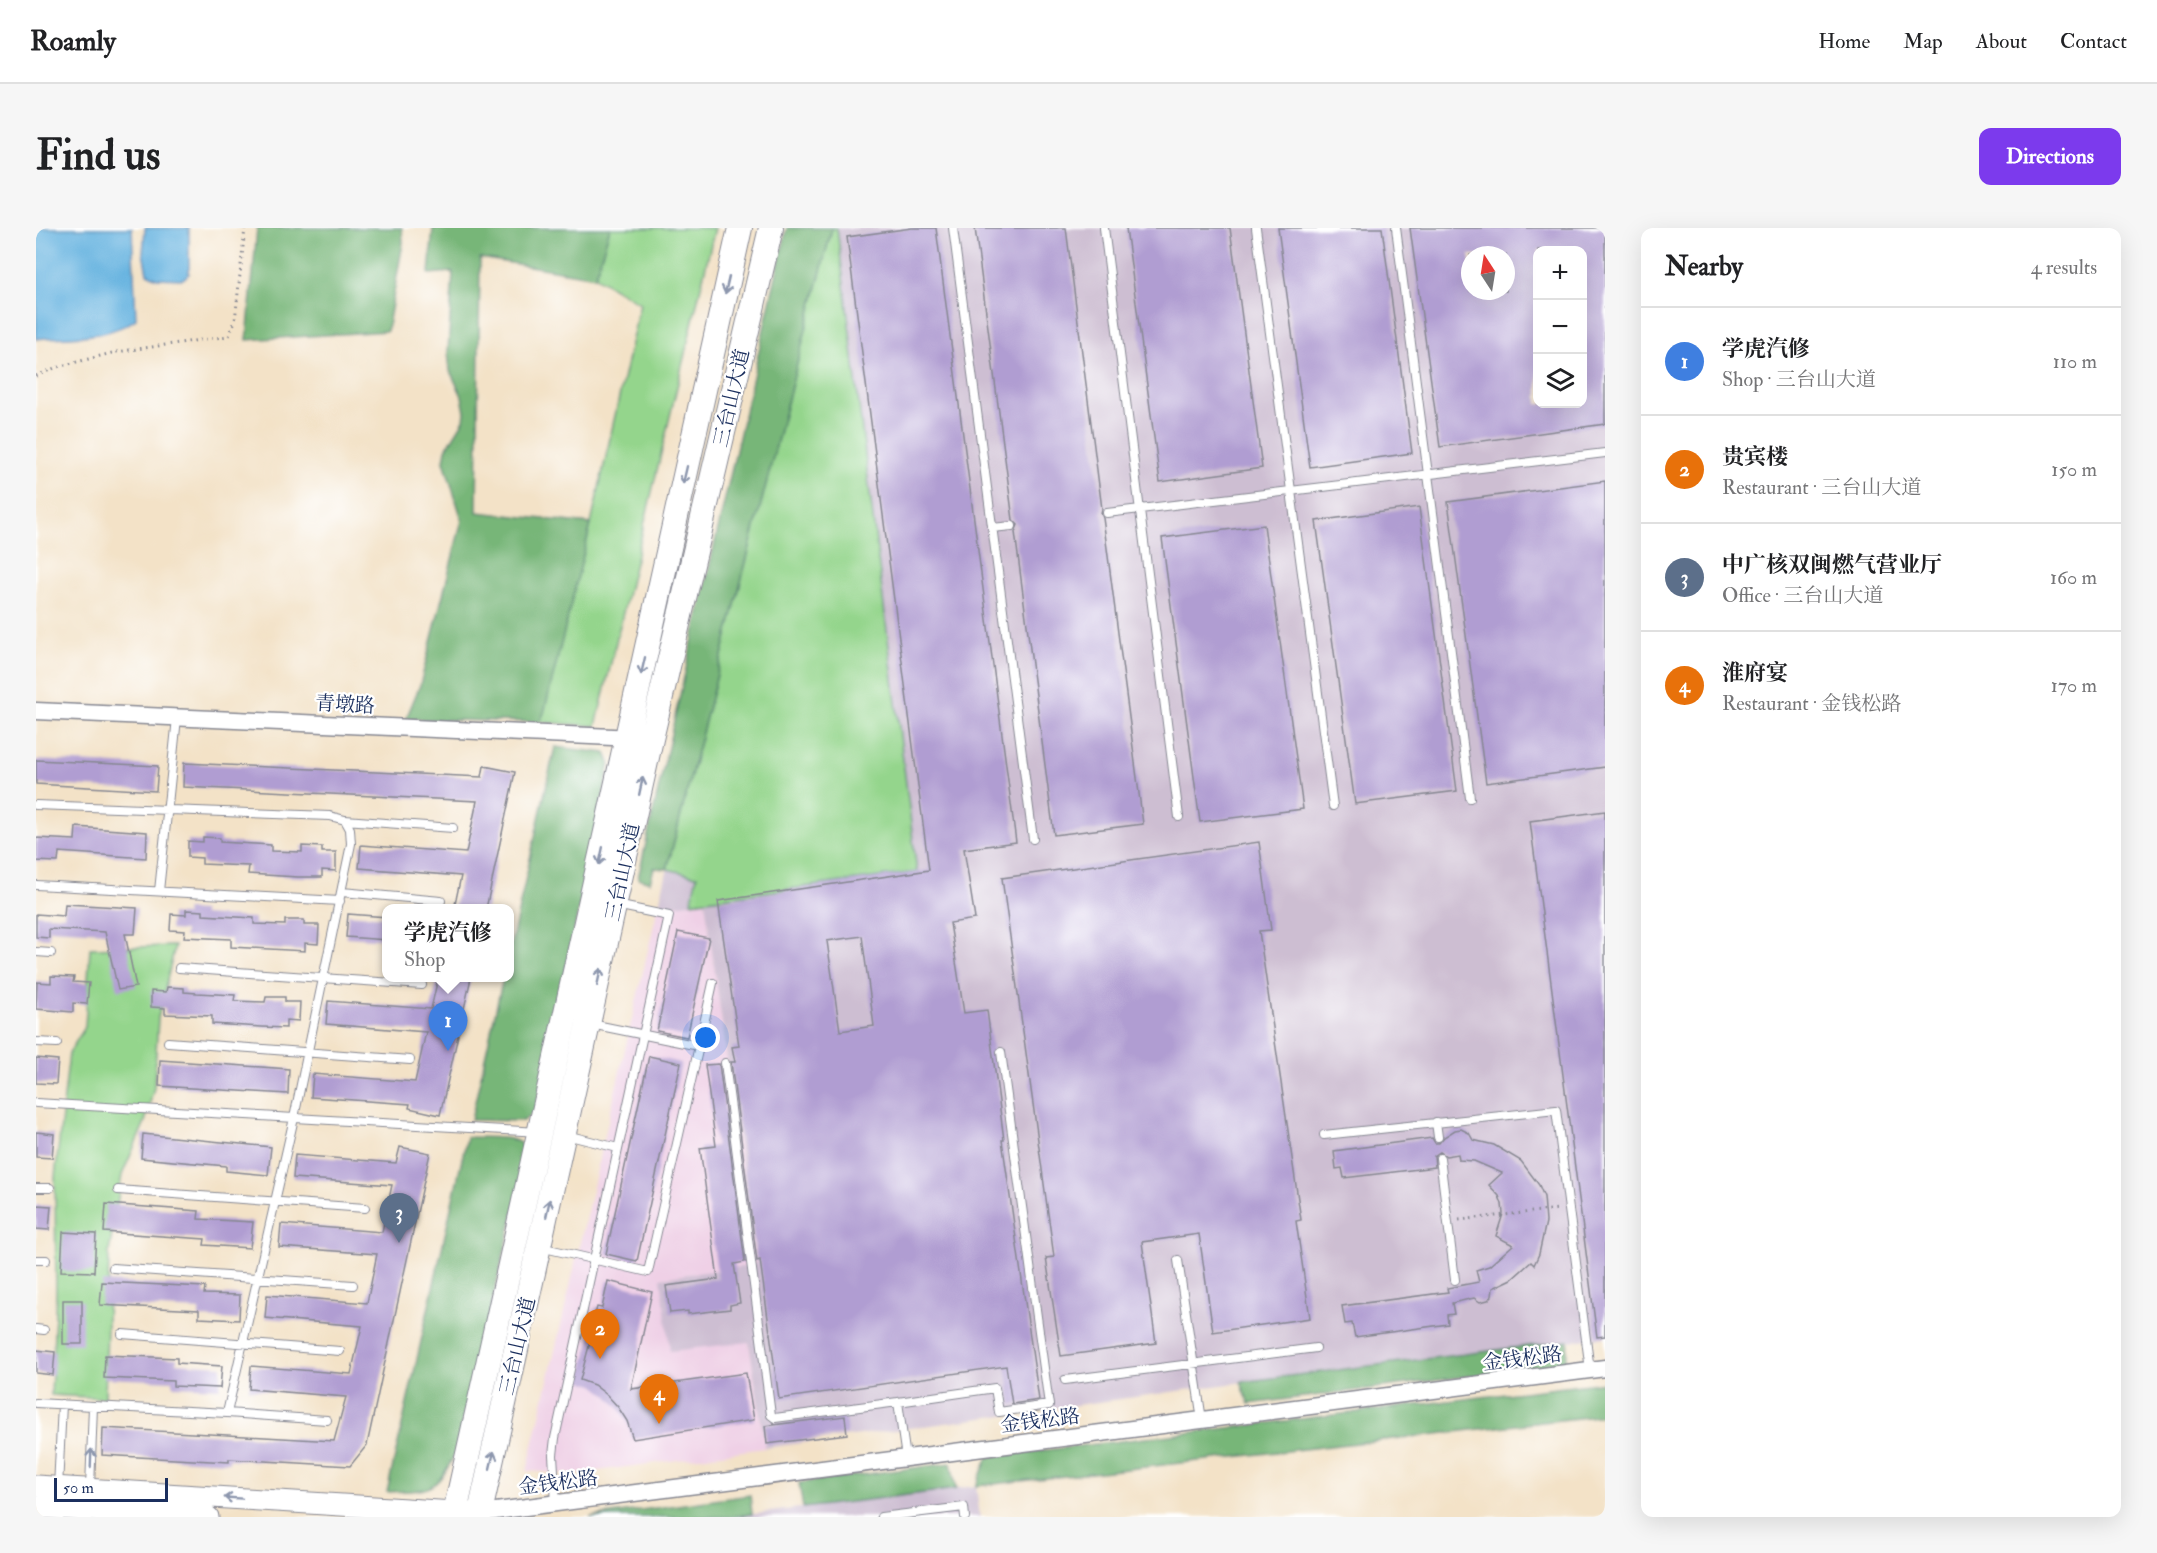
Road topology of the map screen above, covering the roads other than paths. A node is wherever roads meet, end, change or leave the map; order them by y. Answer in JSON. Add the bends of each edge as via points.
{"nodes":[{"id":1,"x":740,"y":228,"type":"edge"},
{"id":2,"x":771,"y":228,"type":"edge"},
{"id":3,"x":954,"y":228,"type":"edge"},
{"id":4,"x":1104,"y":228,"type":"edge"},
{"id":5,"x":1256,"y":228,"type":"edge"},
{"id":6,"x":1396,"y":228,"type":"edge"},
{"id":7,"x":1605,"y":453,"type":"edge"},
{"id":8,"x":1428,"y":474,"type":"junction"},
{"id":9,"x":1291,"y":491,"type":"junction"},
{"id":10,"x":1140,"y":509,"type":"junction"},
{"id":11,"x":1107,"y":513,"type":"dead end"},
{"id":12,"x":1012,"y":526,"type":"dead end"},
{"id":13,"x":993,"y":528,"type":"junction"},
{"id":14,"x":36,"y":711,"type":"edge"},
{"id":15,"x":177,"y":718,"type":"junction"},
{"id":16,"x":627,"y":738,"type":"junction"},
{"id":17,"x":651,"y":739,"type":"junction"},
{"id":18,"x":1470,"y":798,"type":"dead end"},
{"id":19,"x":36,"y":805,"type":"edge"},
{"id":20,"x":1333,"y":806,"type":"dead end"},
{"id":21,"x":167,"y":810,"type":"junction"},
{"id":22,"x":1179,"y":816,"type":"dead end"},
{"id":23,"x":345,"y":820,"type":"junction"},
{"id":24,"x":453,"y":828,"type":"dead end"},
{"id":25,"x":1033,"y":839,"type":"dead end"},
{"id":26,"x":36,"y":885,"type":"edge"},
{"id":27,"x":159,"y":891,"type":"junction"},
{"id":28,"x":341,"y":896,"type":"junction"},
{"id":29,"x":441,"y":901,"type":"dead end"},
{"id":30,"x":603,"y":902,"type":"junction"},
{"id":31,"x":36,"y":952,"type":"edge"},
{"id":32,"x":51,"y":953,"type":"dead end"},
{"id":33,"x":179,"y":968,"type":"dead end"},
{"id":34,"x":324,"y":978,"type":"junction"},
{"id":35,"x":713,"y":983,"type":"dead end"},
{"id":36,"x":422,"y":985,"type":"dead end"},
{"id":37,"x":577,"y":1020,"type":"junction"},
{"id":38,"x":643,"y":1034,"type":"junction"},
{"id":39,"x":36,"y":1042,"type":"edge"},
{"id":40,"x":168,"y":1042,"type":"dead end"},
{"id":41,"x":57,"y":1043,"type":"dead end"},
{"id":42,"x":699,"y":1046,"type":"junction"},
{"id":43,"x":1001,"y":1052,"type":"dead end"},
{"id":44,"x":308,"y":1053,"type":"junction"},
{"id":45,"x":410,"y":1060,"type":"dead end"},
{"id":46,"x":725,"y":1063,"type":"dead end"},
{"id":47,"x":36,"y":1103,"type":"edge"},
{"id":48,"x":294,"y":1118,"type":"junction"},
{"id":49,"x":1436,"y":1122,"type":"junction"},
{"id":50,"x":552,"y":1133,"type":"junction"},
{"id":51,"x":1324,"y":1135,"type":"dead end"},
{"id":52,"x":1438,"y":1137,"type":"dead end"},
{"id":53,"x":618,"y":1148,"type":"junction"},
{"id":54,"x":1440,"y":1158,"type":"dead end"},
{"id":55,"x":36,"y":1188,"type":"edge"},
{"id":56,"x":50,"y":1188,"type":"dead end"},
{"id":57,"x":118,"y":1190,"type":"dead end"},
{"id":58,"x":275,"y":1202,"type":"junction"},
{"id":59,"x":365,"y":1208,"type":"dead end"},
{"id":60,"x":527,"y":1244,"type":"junction"},
{"id":61,"x":594,"y":1259,"type":"junction"},
{"id":62,"x":1178,"y":1260,"type":"dead end"},
{"id":63,"x":112,"y":1268,"type":"dead end"},
{"id":64,"x":258,"y":1278,"type":"junction"},
{"id":65,"x":1455,"y":1280,"type":"dead end"},
{"id":66,"x":353,"y":1285,"type":"dead end"},
{"id":67,"x":122,"y":1335,"type":"dead end"},
{"id":68,"x":243,"y":1344,"type":"junction"},
{"id":69,"x":1316,"y":1348,"type":"dead end"},
{"id":70,"x":340,"y":1351,"type":"dead end"},
{"id":71,"x":1193,"y":1363,"type":"junction"},
{"id":72,"x":1598,"y":1369,"type":"edge"},
{"id":73,"x":1065,"y":1380,"type":"dead end"},
{"id":74,"x":898,"y":1402,"type":"junction"},
{"id":75,"x":36,"y":1403,"type":"edge"},
{"id":76,"x":62,"y":1404,"type":"junction"},
{"id":77,"x":93,"y":1406,"type":"junction"},
{"id":78,"x":227,"y":1413,"type":"junction"},
{"id":79,"x":327,"y":1420,"type":"dead end"},
{"id":80,"x":1202,"y":1420,"type":"junction"},
{"id":81,"x":906,"y":1458,"type":"junction"},
{"id":82,"x":36,"y":1486,"type":"edge"},
{"id":83,"x":58,"y":1487,"type":"junction"},
{"id":84,"x":90,"y":1499,"type":"junction"},
{"id":85,"x":556,"y":1503,"type":"junction"},
{"id":86,"x":46,"y":1507,"type":"edge"},
{"id":87,"x":454,"y":1514,"type":"edge"},
{"id":88,"x":479,"y":1515,"type":"edge"},
{"id":89,"x":208,"y":1517,"type":"edge"},
{"id":90,"x":881,"y":1517,"type":"edge"},
{"id":91,"x":965,"y":1517,"type":"edge"}],
"edges":[{"from":1,"to":16,"type":"main road","name":"三台山大道","one_way":true},
{"from":2,"to":17,"type":"main road","name":"三台山大道"},
{"from":3,"to":13,"type":"lane"},
{"from":4,"to":10,"type":"lane"},
{"from":5,"to":9,"type":"lane"},
{"from":6,"to":8,"type":"lane"},
{"from":7,"to":8,"type":"lane"},
{"from":8,"to":9,"type":"lane"},
{"from":8,"to":18,"type":"lane"},
{"from":9,"to":10,"type":"lane"},
{"from":9,"to":20,"type":"lane"},
{"from":10,"to":11,"type":"lane"},
{"from":10,"to":22,"type":"lane"},
{"from":12,"to":13,"type":"lane"},
{"from":13,"to":25,"type":"lane"},
{"from":14,"to":15,"type":"street","name":"青墩路"},
{"from":15,"to":16,"type":"street","name":"青墩路"},
{"from":15,"to":21,"type":"lane"},
{"from":16,"to":17,"type":"street","name":"青墩路"},
{"from":16,"to":30,"type":"main road","name":"三台山大道","one_way":true},
{"from":30,"to":17,"type":"main road","name":"三台山大道","one_way":true},
{"from":19,"to":21,"type":"lane"},
{"from":21,"to":23,"type":"lane","via":[[330,816]]},
{"from":21,"to":27,"type":"lane"},
{"from":23,"to":24,"type":"lane"},
{"from":23,"to":28,"type":"lane","via":[[351,844]]},
{"from":26,"to":27,"type":"lane"},
{"from":27,"to":28,"type":"lane"},
{"from":28,"to":29,"type":"lane"},
{"from":28,"to":34,"type":"lane"},
{"from":30,"to":37,"type":"main road","name":"三台山大道"},
{"from":30,"to":38,"type":"lane","via":[[669,916]]},
{"from":31,"to":32,"type":"lane"},
{"from":33,"to":34,"type":"lane"},
{"from":34,"to":36,"type":"lane"},
{"from":34,"to":44,"type":"lane"},
{"from":35,"to":42,"type":"lane"},
{"from":37,"to":38,"type":"lane"},
{"from":37,"to":50,"type":"main road","name":"三台山大道"},
{"from":38,"to":42,"type":"lane"},
{"from":38,"to":53,"type":"lane"},
{"from":39,"to":41,"type":"lane"},
{"from":40,"to":44,"type":"lane"},
{"from":42,"to":61,"type":"lane","via":[[648,1272]]},
{"from":43,"to":74,"type":"lane","via":[[1049,1405],[999,1412],[996,1388]]},
{"from":44,"to":45,"type":"lane"},
{"from":44,"to":48,"type":"lane"},
{"from":46,"to":74,"type":"lane","via":[[771,1415],[775,1418]]},
{"from":47,"to":48,"type":"lane"},
{"from":48,"to":50,"type":"lane"},
{"from":48,"to":58,"type":"lane"},
{"from":49,"to":51,"type":"lane"},
{"from":49,"to":52,"type":"lane"},
{"from":49,"to":72,"type":"lane","via":[[1556,1110]]},
{"from":50,"to":53,"type":"lane"},
{"from":50,"to":60,"type":"main road","name":"三台山大道"},
{"from":53,"to":61,"type":"lane"},
{"from":54,"to":65,"type":"lane"},
{"from":55,"to":56,"type":"lane"},
{"from":57,"to":58,"type":"lane"},
{"from":58,"to":59,"type":"lane"},
{"from":58,"to":64,"type":"lane"},
{"from":60,"to":61,"type":"lane"},
{"from":60,"to":87,"type":"main road","name":"三台山大道"},
{"from":88,"to":60,"type":"main road","name":"三台山大道","one_way":true},
{"from":61,"to":85,"type":"lane","via":[[555,1438]]},
{"from":62,"to":71,"type":"lane"},
{"from":63,"to":64,"type":"lane"},
{"from":64,"to":66,"type":"lane"},
{"from":64,"to":68,"type":"lane"},
{"from":67,"to":68,"type":"lane"},
{"from":68,"to":70,"type":"lane"},
{"from":68,"to":78,"type":"lane"},
{"from":69,"to":71,"type":"lane"},
{"from":71,"to":73,"type":"lane"},
{"from":71,"to":80,"type":"lane"},
{"from":72,"to":80,"type":"street","name":"金钱松路"},
{"from":74,"to":81,"type":"lane"},
{"from":75,"to":76,"type":"lane"},
{"from":76,"to":77,"type":"lane"},
{"from":76,"to":83,"type":"lane"},
{"from":77,"to":78,"type":"lane"},
{"from":84,"to":77,"type":"lane","one_way":true},
{"from":78,"to":79,"type":"lane"},
{"from":80,"to":81,"type":"street","name":"金钱松路"},
{"from":81,"to":85,"type":"street","name":"金钱松路"},
{"from":82,"to":83,"type":"street"},
{"from":83,"to":84,"type":"street"},
{"from":83,"to":86,"type":"lane"},
{"from":84,"to":86,"type":"street"},
{"from":87,"to":84,"type":"street","one_way":true},
{"from":84,"to":89,"type":"street"},
{"from":85,"to":88,"type":"street","name":"金钱松路"},
{"from":87,"to":88,"type":"street"},
{"from":90,"to":91,"type":"lane","via":[[964,1507]]}]}
